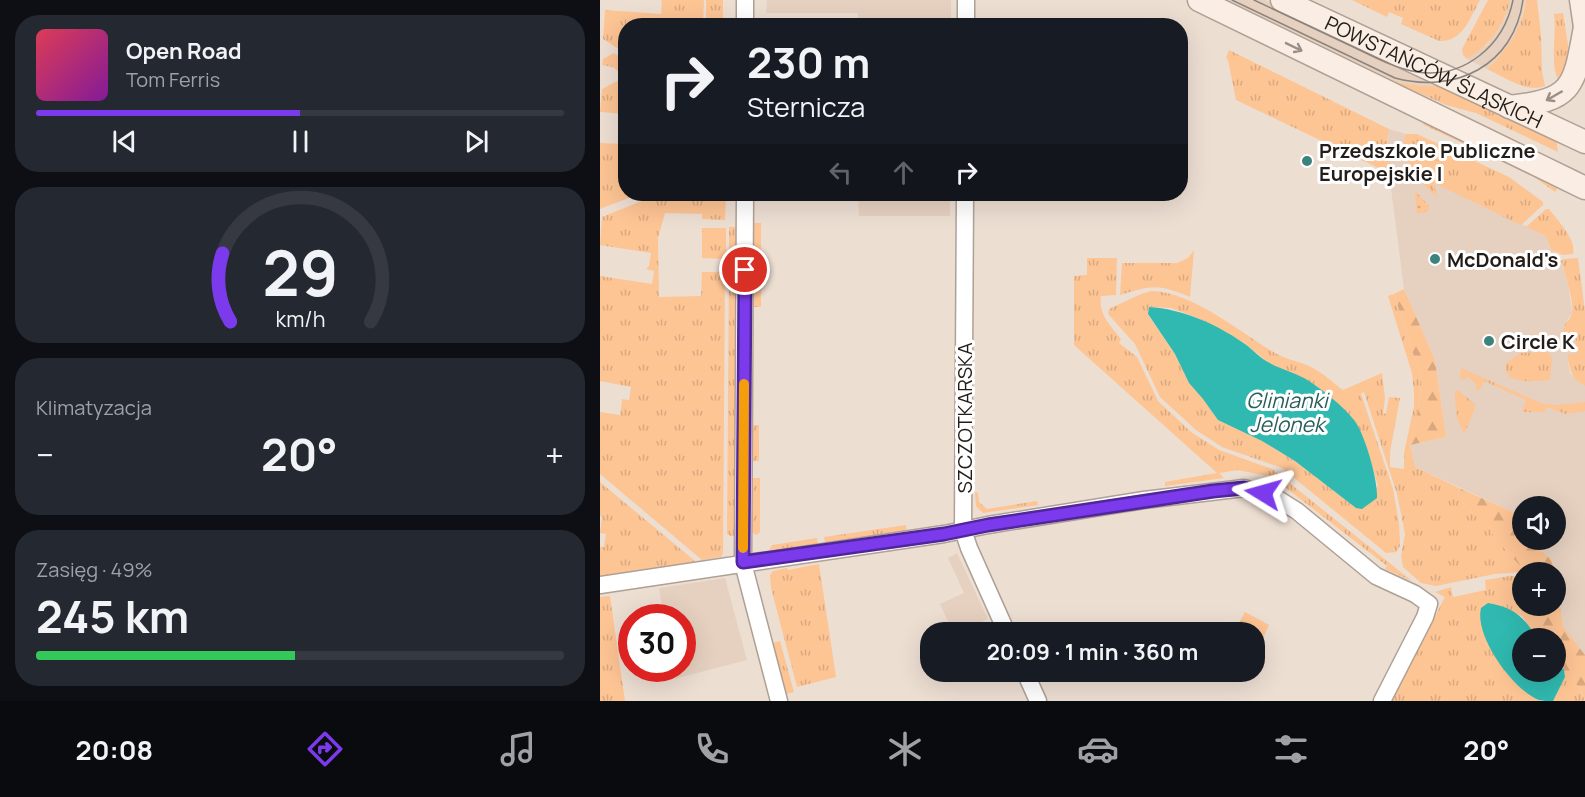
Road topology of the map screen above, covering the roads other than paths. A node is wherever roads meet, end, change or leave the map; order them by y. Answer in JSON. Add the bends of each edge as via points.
{"nodes":[{"id":1,"x":745,"y":0,"type":"edge"},
{"id":2,"x":966,"y":0,"type":"edge"},
{"id":3,"x":1199,"y":0,"type":"edge"},
{"id":4,"x":1282,"y":0,"type":"edge"},
{"id":5,"x":1581,"y":0,"type":"edge"},
{"id":6,"x":745,"y":18,"type":"edge"},
{"id":7,"x":966,"y":18,"type":"edge"},
{"id":8,"x":1585,"y":27,"type":"edge"},
{"id":9,"x":1509,"y":107,"type":"junction"},
{"id":10,"x":1585,"y":142,"type":"edge"},
{"id":11,"x":1585,"y":188,"type":"edge"},
{"id":12,"x":745,"y":201,"type":"edge"},
{"id":13,"x":965,"y":201,"type":"edge"},
{"id":14,"x":963,"y":530,"type":"junction"},
{"id":15,"x":743,"y":562,"type":"junction"},
{"id":16,"x":600,"y":585,"type":"edge"},
{"id":17,"x":1002,"y":622,"type":"edge"},
{"id":18,"x":1029,"y":682,"type":"edge"},
{"id":19,"x":779,"y":701,"type":"edge"},
{"id":20,"x":1038,"y":701,"type":"edge"},
{"id":21,"x":1382,"y":701,"type":"edge"}],
"edges":[{"from":1,"to":6,"type":"street"},
{"from":2,"to":7,"type":"street"},
{"from":3,"to":11,"type":"main road","name":"POWSTAŃCÓW ŚLĄSKICH","one_way":true},
{"from":4,"to":9,"type":"main road","name":"POWSTAŃCÓW ŚLĄSKICH"},
{"from":5,"to":8,"type":"main road"},
{"from":8,"to":9,"type":"main road","one_way":true,"via":[[1577,71],[1564,90],[1549,100]]},
{"from":9,"to":10,"type":"main road","name":"POWSTAŃCÓW ŚLĄSKICH"},
{"from":12,"to":15,"type":"street"},
{"from":13,"to":14,"type":"street","name":"SZCZOTKARSKA"},
{"from":14,"to":15,"type":"street"},
{"from":14,"to":17,"type":"street","name":"SZCZOTKARSKA"},
{"from":14,"to":21,"type":"street","via":[[1244,488],[1278,499],[1376,576],[1429,604]]},
{"from":15,"to":16,"type":"street"},
{"from":15,"to":19,"type":"street"},
{"from":18,"to":20,"type":"street"}]}
